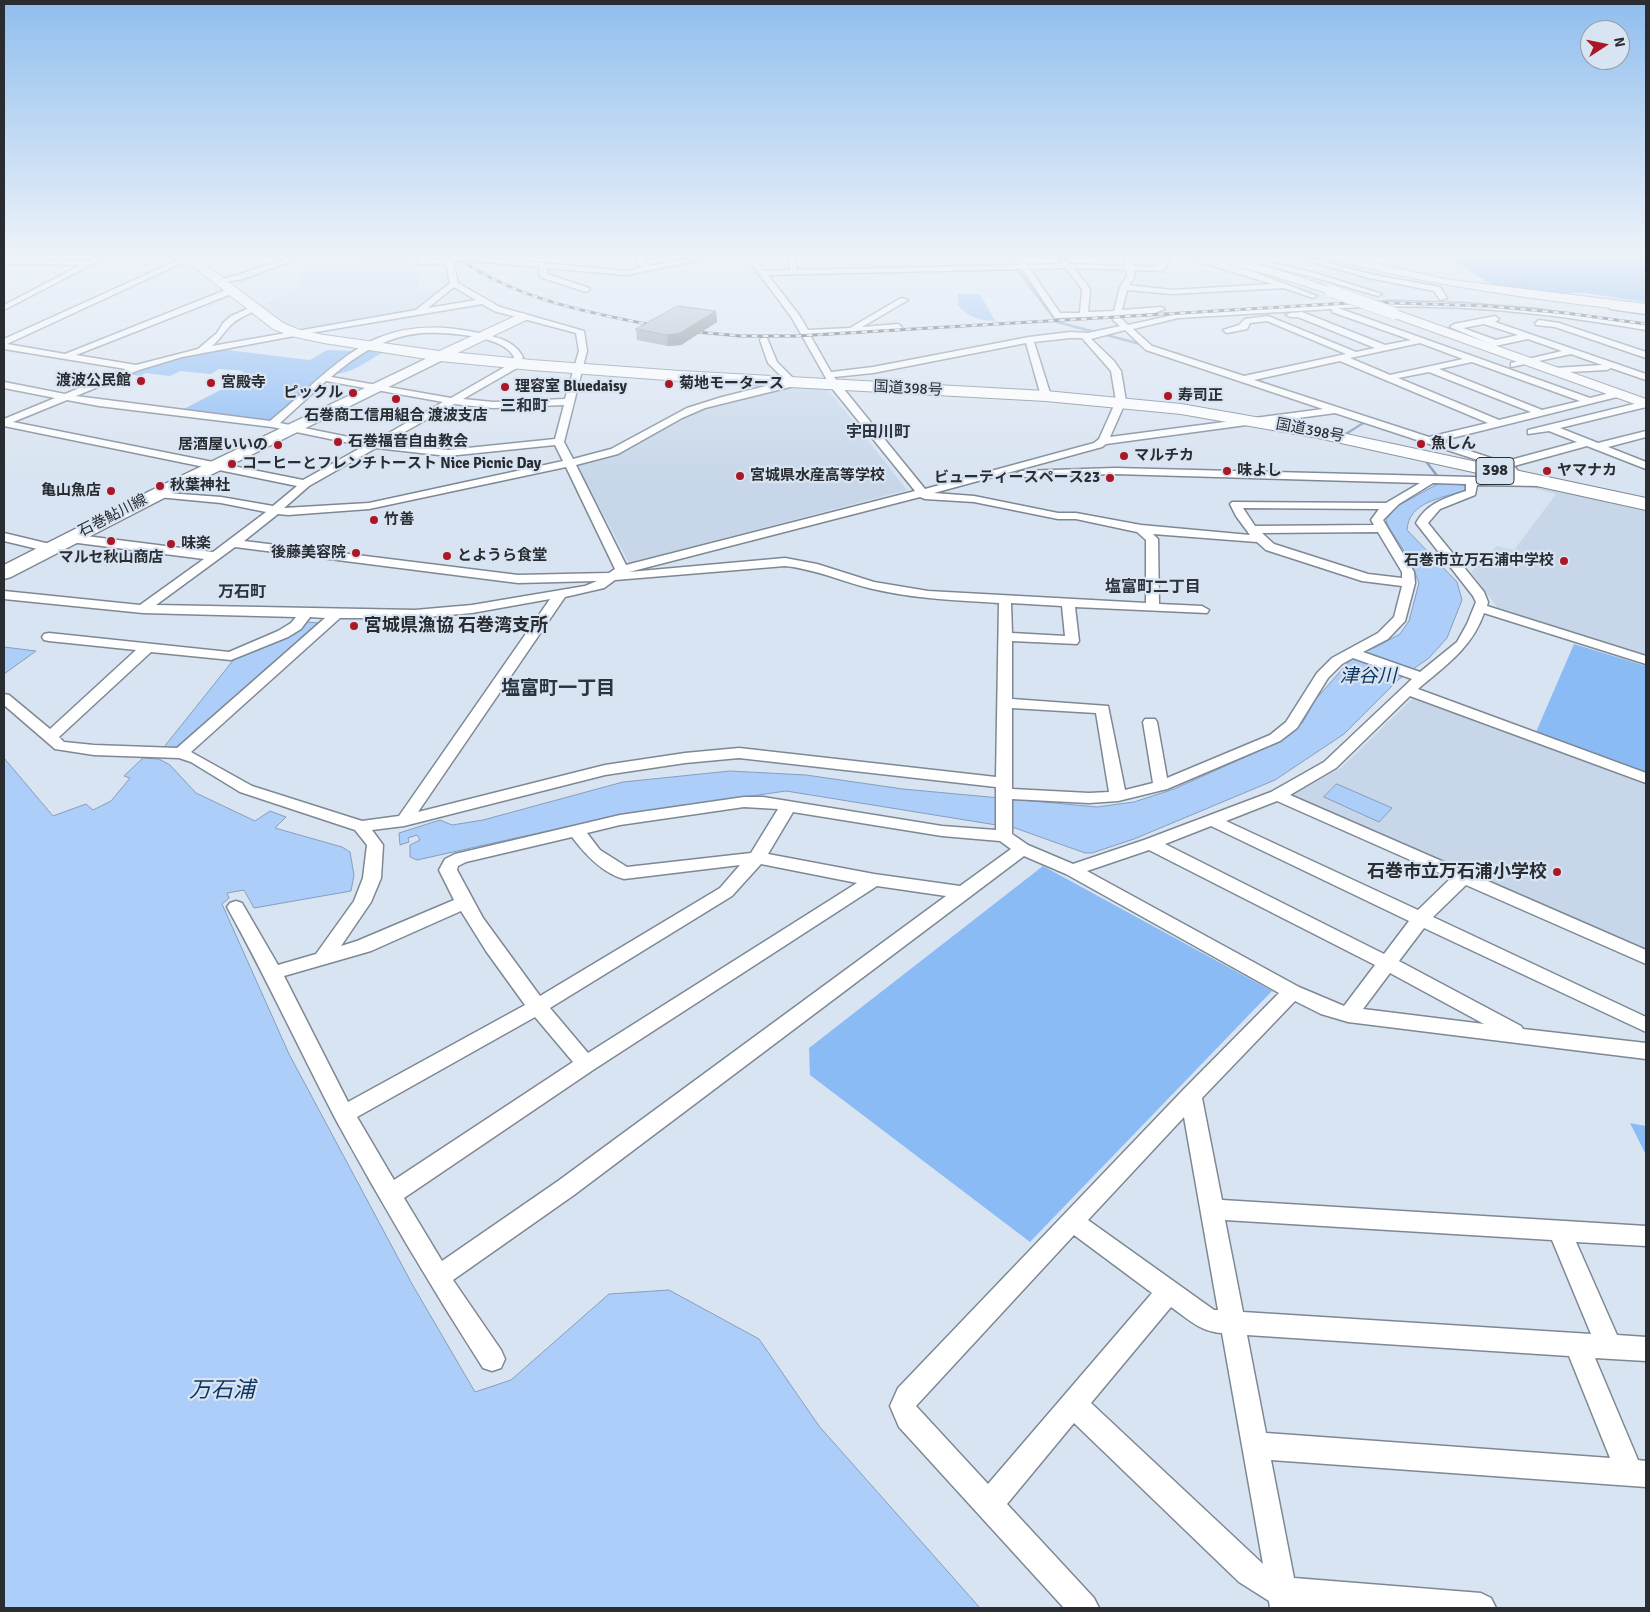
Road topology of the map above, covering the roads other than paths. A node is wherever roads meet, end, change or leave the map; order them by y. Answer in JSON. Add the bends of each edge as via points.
{"nodes":[{"id":1,"x":28,"y":331,"type":"edge"},
{"id":2,"x":130,"y":331,"type":"edge"},
{"id":3,"x":222,"y":331,"type":"edge"},
{"id":4,"x":291,"y":331,"type":"edge"},
{"id":5,"x":306,"y":331,"type":"edge"},
{"id":6,"x":418,"y":331,"type":"edge"},
{"id":7,"x":441,"y":331,"type":"edge"},
{"id":8,"x":492,"y":331,"type":"edge"},
{"id":9,"x":580,"y":331,"type":"edge"},
{"id":10,"x":831,"y":331,"type":"edge"},
{"id":11,"x":1107,"y":331,"type":"edge"},
{"id":12,"x":1128,"y":331,"type":"edge"},
{"id":13,"x":1230,"y":331,"type":"edge"},
{"id":14,"x":1305,"y":331,"type":"edge"},
{"id":15,"x":1342,"y":331,"type":"edge"},
{"id":16,"x":1396,"y":331,"type":"edge"},
{"id":17,"x":1444,"y":331,"type":"edge"},
{"id":18,"x":1465,"y":331,"type":"edge"},
{"id":19,"x":1514,"y":331,"type":"edge"},
{"id":20,"x":1577,"y":331,"type":"edge"},
{"id":21,"x":1636,"y":331,"type":"edge"},
{"id":22,"x":296,"y":333,"type":"junction"},
{"id":23,"x":805,"y":333,"type":"joint"},
{"id":24,"x":1093,"y":335,"type":"junction"},
{"id":25,"x":1528,"y":336,"type":"junction"},
{"id":26,"x":480,"y":337,"type":"junction"},
{"id":27,"x":1243,"y":337,"type":"dead end"},
{"id":28,"x":764,"y":340,"type":"dead end"},
{"id":29,"x":1029,"y":340,"type":"junction"},
{"id":30,"x":1422,"y":340,"type":"junction"},
{"id":31,"x":4,"y":342,"type":"edge"},
{"id":32,"x":1608,"y":342,"type":"junction"},
{"id":33,"x":4,"y":346,"type":"edge"},
{"id":34,"x":367,"y":346,"type":"junction"},
{"id":35,"x":1384,"y":348,"type":"junction"},
{"id":36,"x":1571,"y":351,"type":"junction"},
{"id":37,"x":200,"y":352,"type":"junction"},
{"id":38,"x":1354,"y":354,"type":"junction"},
{"id":39,"x":67,"y":356,"type":"junction"},
{"id":40,"x":440,"y":356,"type":"junction"},
{"id":41,"x":1339,"y":357,"type":"junction"},
{"id":42,"x":1474,"y":359,"type":"junction"},
{"id":43,"x":1529,"y":362,"type":"junction"},
{"id":44,"x":1644,"y":362,"type":"edge"},
{"id":45,"x":517,"y":363,"type":"junction"},
{"id":46,"x":1615,"y":366,"type":"junction"},
{"id":47,"x":136,"y":368,"type":"junction"},
{"id":48,"x":577,"y":368,"type":"junction"},
{"id":49,"x":1499,"y":368,"type":"junction"},
{"id":50,"x":1430,"y":369,"type":"junction"},
{"id":51,"x":1554,"y":370,"type":"junction"},
{"id":52,"x":1646,"y":377,"type":"edge"},
{"id":53,"x":323,"y":378,"type":"junction"},
{"id":54,"x":1246,"y":378,"type":"junction"},
{"id":55,"x":1388,"y":378,"type":"junction"},
{"id":56,"x":830,"y":380,"type":"junction"},
{"id":57,"x":792,"y":382,"type":"junction"},
{"id":58,"x":4,"y":385,"type":"edge"},
{"id":59,"x":374,"y":387,"type":"junction"},
{"id":60,"x":1618,"y":394,"type":"junction"},
{"id":61,"x":64,"y":396,"type":"junction"},
{"id":62,"x":1046,"y":396,"type":"junction"},
{"id":63,"x":454,"y":401,"type":"junction"},
{"id":64,"x":1590,"y":401,"type":"junction"},
{"id":65,"x":570,"y":402,"type":"junction"},
{"id":66,"x":1121,"y":403,"type":"junction"},
{"id":67,"x":1646,"y":404,"type":"edge"},
{"id":68,"x":1335,"y":410,"type":"junction"},
{"id":69,"x":1542,"y":413,"type":"junction"},
{"id":70,"x":1258,"y":421,"type":"junction"},
{"id":71,"x":4,"y":422,"type":"edge"},
{"id":72,"x":272,"y":424,"type":"junction"},
{"id":73,"x":1499,"y":424,"type":"junction"},
{"id":74,"x":1550,"y":428,"type":"junction"},
{"id":75,"x":290,"y":429,"type":"junction"},
{"id":76,"x":1532,"y":432,"type":"dead end"},
{"id":77,"x":1646,"y":434,"type":"edge"},
{"id":78,"x":1431,"y":440,"type":"junction"},
{"id":79,"x":1103,"y":441,"type":"junction"},
{"id":80,"x":559,"y":442,"type":"junction"},
{"id":81,"x":374,"y":445,"type":"junction"},
{"id":82,"x":1592,"y":445,"type":"junction"},
{"id":83,"x":568,"y":464,"type":"junction"},
{"id":84,"x":215,"y":465,"type":"junction"},
{"id":85,"x":1646,"y":466,"type":"edge"},
{"id":86,"x":1509,"y":470,"type":"junction"},
{"id":87,"x":996,"y":474,"type":"junction"},
{"id":88,"x":1432,"y":479,"type":"junction"},
{"id":89,"x":1472,"y":480,"type":"junction"},
{"id":90,"x":305,"y":484,"type":"junction"},
{"id":91,"x":1551,"y":484,"type":"junction"},
{"id":92,"x":922,"y":493,"type":"junction"},
{"id":93,"x":158,"y":494,"type":"junction"},
{"id":94,"x":1646,"y":504,"type":"edge"},
{"id":95,"x":1388,"y":506,"type":"junction"},
{"id":96,"x":275,"y":511,"type":"junction"},
{"id":97,"x":1381,"y":528,"type":"junction"},
{"id":98,"x":1141,"y":529,"type":"junction"},
{"id":99,"x":1256,"y":534,"type":"junction"},
{"id":100,"x":4,"y":537,"type":"edge"},
{"id":101,"x":70,"y":538,"type":"junction"},
{"id":102,"x":233,"y":543,"type":"junction"},
{"id":103,"x":50,"y":548,"type":"junction"},
{"id":104,"x":214,"y":556,"type":"junction"},
{"id":105,"x":622,"y":570,"type":"junction"},
{"id":106,"x":4,"y":573,"type":"edge"},
{"id":107,"x":610,"y":577,"type":"junction"},
{"id":108,"x":1409,"y":583,"type":"junction"},
{"id":109,"x":561,"y":593,"type":"junction"},
{"id":110,"x":4,"y":595,"type":"edge"},
{"id":111,"x":1005,"y":599,"type":"junction"},
{"id":112,"x":1068,"y":602,"type":"junction"},
{"id":113,"x":1152,"y":607,"type":"junction"},
{"id":114,"x":1481,"y":608,"type":"junction"},
{"id":115,"x":142,"y":609,"type":"junction"},
{"id":116,"x":1202,"y":610,"type":"dead end"},
{"id":117,"x":306,"y":614,"type":"junction"},
{"id":118,"x":337,"y":614,"type":"junction"},
{"id":119,"x":49,"y":637,"type":"dead end"},
{"id":120,"x":1005,"y":637,"type":"junction"},
{"id":121,"x":148,"y":647,"type":"junction"},
{"id":122,"x":1351,"y":653,"type":"junction"},
{"id":123,"x":1646,"y":660,"type":"edge"},
{"id":124,"x":1423,"y":678,"type":"junction"},
{"id":125,"x":1408,"y":690,"type":"junction"},
{"id":126,"x":4,"y":698,"type":"edge"},
{"id":127,"x":1005,"y":703,"type":"junction"},
{"id":128,"x":1150,"y":722,"type":"dead end"},
{"id":129,"x":50,"y":737,"type":"junction"},
{"id":130,"x":181,"y":753,"type":"junction"},
{"id":131,"x":1646,"y":778,"type":"edge"},
{"id":132,"x":1161,"y":786,"type":"junction"},
{"id":133,"x":1005,"y":792,"type":"junction"},
{"id":134,"x":1277,"y":795,"type":"junction"},
{"id":135,"x":1118,"y":796,"type":"junction"},
{"id":136,"x":788,"y":807,"type":"junction"},
{"id":137,"x":1211,"y":820,"type":"junction"},
{"id":138,"x":404,"y":821,"type":"junction"},
{"id":139,"x":361,"y":826,"type":"junction"},
{"id":140,"x":576,"y":831,"type":"junction"},
{"id":141,"x":1004,"y":832,"type":"junction"},
{"id":142,"x":1150,"y":844,"type":"junction"},
{"id":143,"x":1022,"y":849,"type":"junction"},
{"id":144,"x":757,"y":858,"type":"junction"},
{"id":145,"x":1072,"y":870,"type":"junction"},
{"id":146,"x":1463,"y":877,"type":"junction"},
{"id":147,"x":874,"y":880,"type":"junction"},
{"id":148,"x":964,"y":892,"type":"junction"},
{"id":149,"x":463,"y":903,"type":"junction"},
{"id":150,"x":236,"y":907,"type":"dead end"},
{"id":151,"x":1420,"y":918,"type":"junction"},
{"id":152,"x":1646,"y":958,"type":"edge"},
{"id":153,"x":322,"y":959,"type":"junction"},
{"id":154,"x":1387,"y":963,"type":"junction"},
{"id":155,"x":273,"y":973,"type":"junction"},
{"id":156,"x":1292,"y":992,"type":"junction"},
{"id":157,"x":537,"y":1007,"type":"junction"},
{"id":158,"x":1348,"y":1015,"type":"junction"},
{"id":159,"x":1646,"y":1025,"type":"edge"},
{"id":160,"x":1523,"y":1036,"type":"junction"},
{"id":161,"x":1646,"y":1051,"type":"edge"},
{"id":162,"x":586,"y":1064,"type":"junction"},
{"id":163,"x":1191,"y":1095,"type":"junction"},
{"id":164,"x":344,"y":1114,"type":"junction"},
{"id":165,"x":390,"y":1195,"type":"junction"},
{"id":166,"x":1212,"y":1209,"type":"junction"},
{"id":167,"x":1072,"y":1220,"type":"junction"},
{"id":168,"x":1559,"y":1230,"type":"junction"},
{"id":169,"x":1646,"y":1236,"type":"edge"},
{"id":170,"x":438,"y":1277,"type":"junction"},
{"id":171,"x":1169,"y":1291,"type":"junction"},
{"id":172,"x":1232,"y":1321,"type":"junction"},
{"id":173,"x":1577,"y":1344,"type":"junction"},
{"id":174,"x":1609,"y":1346,"type":"junction"},
{"id":175,"x":1646,"y":1349,"type":"edge"},
{"id":176,"x":492,"y":1359,"type":"dead end"},
{"id":177,"x":1073,"y":1404,"type":"junction"},
{"id":178,"x":1255,"y":1445,"type":"junction"},
{"id":179,"x":1638,"y":1473,"type":"edge"},
{"id":180,"x":988,"y":1504,"type":"junction"},
{"id":181,"x":1284,"y":1600,"type":"edge"},
{"id":182,"x":1084,"y":1608,"type":"edge"},
{"id":183,"x":1481,"y":1608,"type":"edge"}],
"edges":[{"from":1,"to":31,"type":"street"},
{"from":2,"to":39,"type":"street"},
{"from":3,"to":37,"type":"street"},
{"from":4,"to":22,"type":"highway","name":"国道398号","number":"398"},
{"from":5,"to":22,"type":"street"},
{"from":6,"to":34,"type":"street"},
{"from":7,"to":26,"type":"street"},
{"from":8,"to":26,"type":"street"},
{"from":9,"to":48,"type":"street","via":[[583,351]]},
{"from":10,"to":23,"type":"street"},
{"from":11,"to":24,"type":"street"},
{"from":12,"to":54,"type":"street","via":[[1146,346]]},
{"from":13,"to":27,"type":"street"},
{"from":14,"to":38,"type":"street"},
{"from":15,"to":35,"type":"street"},
{"from":16,"to":30,"type":"street"},
{"from":17,"to":43,"type":"street","bridge":true},
{"from":18,"to":25,"type":"street","via":[[1495,343]]},
{"from":19,"to":25,"type":"street"},
{"from":20,"to":32,"type":"street"},
{"from":21,"to":32,"type":"street","via":[[1631,337]]},
{"from":22,"to":34,"type":"highway","name":"国道398号","number":"398"},
{"from":22,"to":37,"type":"street"},
{"from":23,"to":56,"type":"street"},
{"from":24,"to":29,"type":"street"},
{"from":24,"to":66,"type":"street","via":[[1086,339],[1116,371]]},
{"from":25,"to":36,"type":"street"},
{"from":26,"to":40,"type":"street"},
{"from":26,"to":45,"type":"street","via":[[506,342],[514,347],[518,353]]},
{"from":28,"to":57,"type":"street","via":[[773,362]]},
{"from":29,"to":56,"type":"street"},
{"from":29,"to":62,"type":"street"},
{"from":30,"to":35,"type":"street"},
{"from":30,"to":42,"type":"street"},
{"from":32,"to":36,"type":"street"},
{"from":32,"to":44,"type":"street"},
{"from":33,"to":39,"type":"street"},
{"from":34,"to":40,"type":"highway","name":"国道398号","number":"398"},
{"from":34,"to":53,"type":"street"},
{"from":35,"to":38,"type":"street"},
{"from":36,"to":43,"type":"street"},
{"from":36,"to":46,"type":"street"},
{"from":37,"to":47,"type":"street"},
{"from":38,"to":41,"type":"street"},
{"from":39,"to":47,"type":"street"},
{"from":40,"to":45,"type":"highway","name":"国道398号","number":"398"},
{"from":40,"to":59,"type":"main road","name":"石巻鮎川線"},
{"from":41,"to":54,"type":"street"},
{"from":41,"to":55,"type":"street"},
{"from":42,"to":49,"type":"street"},
{"from":42,"to":50,"type":"street"},
{"from":43,"to":49,"type":"street"},
{"from":43,"to":51,"type":"street"},
{"from":44,"to":46,"type":"street"},
{"from":45,"to":48,"type":"highway","name":"国道398号","number":"398"},
{"from":45,"to":63,"type":"street"},
{"from":46,"to":51,"type":"street"},
{"from":46,"to":52,"type":"street"},
{"from":47,"to":61,"type":"street"},
{"from":48,"to":57,"type":"highway","name":"国道398号","number":"398"},
{"from":48,"to":65,"type":"street"},
{"from":49,"to":64,"type":"street"},
{"from":50,"to":55,"type":"street"},
{"from":50,"to":69,"type":"street"},
{"from":51,"to":60,"type":"street"},
{"from":53,"to":59,"type":"street"},
{"from":53,"to":72,"type":"street","via":[[295,407]]},
{"from":54,"to":68,"type":"street"},
{"from":55,"to":73,"type":"street"},
{"from":56,"to":57,"type":"highway","name":"国道398号","number":"398"},
{"from":56,"to":62,"type":"highway","name":"国道398号","number":"398"},
{"from":56,"to":92,"type":"street"},
{"from":57,"to":83,"type":"street","via":[[691,410],[663,423],[630,446]]},
{"from":58,"to":61,"type":"street"},
{"from":59,"to":63,"type":"street"},
{"from":59,"to":75,"type":"main road","name":"石巻鮎川線"},
{"from":60,"to":64,"type":"street"},
{"from":60,"to":67,"type":"street"},
{"from":61,"to":71,"type":"street"},
{"from":61,"to":72,"type":"street"},
{"from":62,"to":66,"type":"highway","name":"国道398号","number":"398"},
{"from":63,"to":65,"type":"street","via":[[507,405]]},
{"from":63,"to":81,"type":"street"},
{"from":64,"to":69,"type":"street"},
{"from":65,"to":80,"type":"street"},
{"from":66,"to":70,"type":"highway","name":"国道398号","number":"398"},
{"from":66,"to":79,"type":"street"},
{"from":67,"to":74,"type":"street"},
{"from":68,"to":70,"type":"street"},
{"from":68,"to":78,"type":"street"},
{"from":69,"to":73,"type":"street"},
{"from":70,"to":79,"type":"street"},
{"from":70,"to":86,"type":"highway","name":"国道398号","number":"398"},
{"from":71,"to":84,"type":"street"},
{"from":72,"to":75,"type":"street"},
{"from":73,"to":78,"type":"street"},
{"from":74,"to":76,"type":"street"},
{"from":74,"to":82,"type":"street"},
{"from":75,"to":81,"type":"street"},
{"from":75,"to":84,"type":"main road","name":"石巻鮎川線"},
{"from":77,"to":82,"type":"street"},
{"from":78,"to":86,"type":"street"},
{"from":79,"to":87,"type":"street"},
{"from":80,"to":81,"type":"street","via":[[448,453]]},
{"from":80,"to":83,"type":"street"},
{"from":81,"to":90,"type":"street"},
{"from":82,"to":85,"type":"street"},
{"from":82,"to":86,"type":"street"},
{"from":83,"to":96,"type":"street","via":[[368,506]]},
{"from":83,"to":105,"type":"street"},
{"from":84,"to":90,"type":"street"},
{"from":84,"to":93,"type":"main road","name":"石巻鮎川線"},
{"from":86,"to":91,"type":"highway","name":"国道398号","number":"398"},
{"from":87,"to":88,"type":"street","via":[[1115,471]]},
{"from":87,"to":92,"type":"street"},
{"from":88,"to":89,"type":"street"},
{"from":88,"to":95,"type":"street"},
{"from":89,"to":91,"type":"street"},
{"from":89,"to":114,"type":"street","via":[[1471,493],[1433,509],[1425,515],[1422,523],[1479,595]]},
{"from":90,"to":96,"type":"street"},
{"from":91,"to":94,"type":"highway","name":"国道398号","number":"398"},
{"from":92,"to":98,"type":"street","via":[[926,496],[974,499]]},
{"from":92,"to":105,"type":"street"},
{"from":93,"to":96,"type":"street","via":[[221,500]]},
{"from":93,"to":101,"type":"main road","name":"石巻鮎川線"},
{"from":95,"to":97,"type":"street","via":[[1377,520]]},
{"from":95,"to":99,"type":"street","via":[[1236,504]]},
{"from":96,"to":102,"type":"street"},
{"from":97,"to":99,"type":"street"},
{"from":97,"to":108,"type":"street","via":[[1402,560]]},
{"from":98,"to":99,"type":"street"},
{"from":98,"to":113,"type":"street","via":[[1152,539]]},
{"from":99,"to":108,"type":"street","via":[[1270,547],[1366,578]]},
{"from":100,"to":103,"type":"street"},
{"from":101,"to":103,"type":"main road","name":"石巻鮎川線"},
{"from":101,"to":104,"type":"street"},
{"from":102,"to":104,"type":"street"},
{"from":102,"to":107,"type":"street","via":[[508,579]]},
{"from":103,"to":106,"type":"main road","name":"石巻鮎川線"},
{"from":104,"to":115,"type":"street"},
{"from":105,"to":107,"type":"street"},
{"from":107,"to":109,"type":"street","via":[[594,587]]},
{"from":107,"to":111,"type":"street","via":[[785,562],[811,565],[890,590]]},
{"from":108,"to":122,"type":"street","via":[[1400,618],[1383,636]]},
{"from":109,"to":118,"type":"street","via":[[434,613]]},
{"from":109,"to":138,"type":"street"},
{"from":110,"to":115,"type":"street"},
{"from":111,"to":112,"type":"street"},
{"from":111,"to":120,"type":"street"},
{"from":112,"to":113,"type":"street"},
{"from":112,"to":120,"type":"street","via":[[1072,641]]},
{"from":113,"to":116,"type":"street"},
{"from":114,"to":123,"type":"street"},
{"from":114,"to":124,"type":"street","via":[[1462,644]]},
{"from":115,"to":117,"type":"street"},
{"from":117,"to":118,"type":"street"},
{"from":117,"to":121,"type":"street","via":[[283,634],[231,656]]},
{"from":118,"to":130,"type":"street"},
{"from":119,"to":121,"type":"street"},
{"from":120,"to":127,"type":"street"},
{"from":121,"to":129,"type":"street"},
{"from":122,"to":124,"type":"street"},
{"from":122,"to":132,"type":"street","via":[[1322,676],[1292,725],[1275,738]]},
{"from":124,"to":125,"type":"street"},
{"from":125,"to":131,"type":"street"},
{"from":125,"to":134,"type":"street","via":[[1330,765]]},
{"from":126,"to":129,"type":"street"},
{"from":127,"to":133,"type":"street"},
{"from":127,"to":135,"type":"street","via":[[1103,709]]},
{"from":128,"to":132,"type":"street"},
{"from":129,"to":130,"type":"street","via":[[60,746],[75,748]]},
{"from":130,"to":139,"type":"street","via":[[246,789]]},
{"from":132,"to":135,"type":"street"},
{"from":133,"to":135,"type":"street","via":[[1089,798]]},
{"from":133,"to":138,"type":"street","via":[[739,753],[605,770]]},
{"from":133,"to":141,"type":"street"},
{"from":134,"to":137,"type":"street"},
{"from":134,"to":146,"type":"street"},
{"from":136,"to":140,"type":"street","via":[[744,802],[620,820]]},
{"from":136,"to":141,"type":"street","via":[[942,831]]},
{"from":136,"to":144,"type":"street"},
{"from":137,"to":142,"type":"street"},
{"from":137,"to":151,"type":"street"},
{"from":138,"to":139,"type":"street"},
{"from":139,"to":153,"type":"street","via":[[375,845],[372,878],[362,902]]},
{"from":140,"to":144,"type":"street","via":[[594,854],[624,873]]},
{"from":140,"to":149,"type":"street","via":[[451,863],[448,870]]},
{"from":141,"to":143,"type":"street"},
{"from":142,"to":145,"type":"street"},
{"from":142,"to":154,"type":"street"},
{"from":143,"to":145,"type":"street"},
{"from":143,"to":148,"type":"street"},
{"from":144,"to":147,"type":"street"},
{"from":144,"to":157,"type":"street","via":[[726,892]]},
{"from":145,"to":156,"type":"street"},
{"from":146,"to":151,"type":"street"},
{"from":146,"to":152,"type":"street"},
{"from":147,"to":148,"type":"street"},
{"from":147,"to":162,"type":"street"},
{"from":148,"to":170,"type":"street","via":[[566,1188]]},
{"from":149,"to":153,"type":"street","via":[[364,946]]},
{"from":149,"to":157,"type":"street"},
{"from":150,"to":155,"type":"street"},
{"from":151,"to":154,"type":"street"},
{"from":151,"to":159,"type":"street"},
{"from":153,"to":155,"type":"street"},
{"from":154,"to":158,"type":"street"},
{"from":154,"to":160,"type":"street"},
{"from":155,"to":164,"type":"street"},
{"from":156,"to":158,"type":"street"},
{"from":156,"to":163,"type":"street"},
{"from":157,"to":162,"type":"street"},
{"from":157,"to":164,"type":"street"},
{"from":158,"to":160,"type":"street"},
{"from":160,"to":161,"type":"street"},
{"from":162,"to":165,"type":"street"},
{"from":163,"to":166,"type":"street"},
{"from":163,"to":167,"type":"street"},
{"from":164,"to":165,"type":"street"},
{"from":165,"to":170,"type":"street"},
{"from":166,"to":168,"type":"street"},
{"from":166,"to":172,"type":"street"},
{"from":167,"to":171,"type":"street"},
{"from":167,"to":180,"type":"street","via":[[907,1397],[903,1406],[908,1418]]},
{"from":168,"to":169,"type":"street"},
{"from":168,"to":174,"type":"street"},
{"from":170,"to":176,"type":"street"},
{"from":171,"to":172,"type":"street","via":[[1210,1321]]},
{"from":171,"to":177,"type":"street"},
{"from":172,"to":173,"type":"street"},
{"from":172,"to":178,"type":"street"},
{"from":173,"to":174,"type":"street"},
{"from":173,"to":179,"type":"street"},
{"from":174,"to":175,"type":"street"},
{"from":177,"to":180,"type":"street"},
{"from":177,"to":181,"type":"street","via":[[1249,1572]]},
{"from":178,"to":179,"type":"street"},
{"from":178,"to":181,"type":"street"},
{"from":180,"to":182,"type":"street"},
{"from":181,"to":183,"type":"street"}]}
